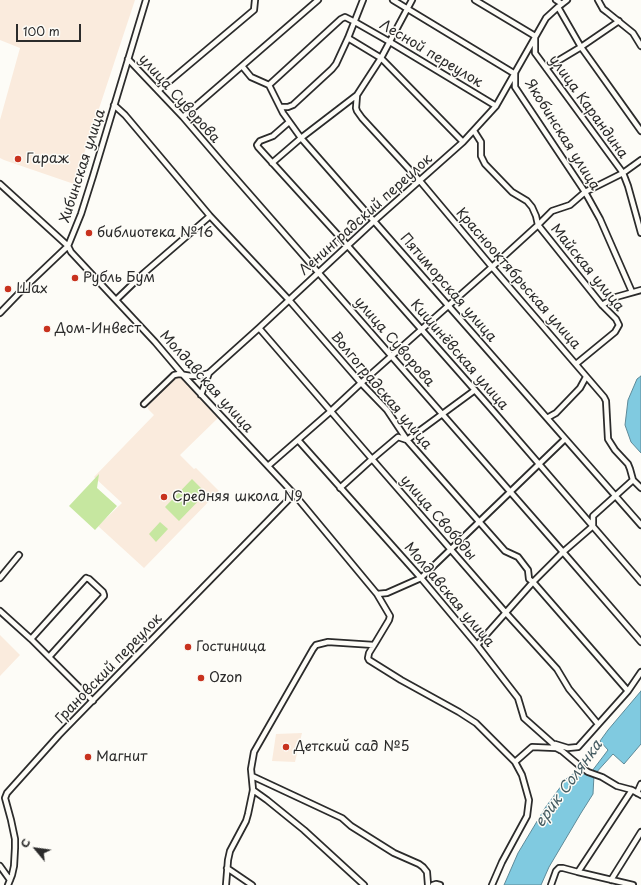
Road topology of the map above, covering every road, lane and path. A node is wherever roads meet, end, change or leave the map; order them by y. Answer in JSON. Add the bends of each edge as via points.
{"nodes":[{"id":1,"x":146,"y":0,"type":"edge"},
{"id":2,"x":255,"y":0,"type":"edge"},
{"id":3,"x":318,"y":0,"type":"edge"},
{"id":4,"x":363,"y":0,"type":"edge"},
{"id":5,"x":393,"y":0,"type":"edge"},
{"id":6,"x":412,"y":0,"type":"edge"},
{"id":7,"x":475,"y":0,"type":"edge"},
{"id":8,"x":556,"y":0,"type":"edge"},
{"id":9,"x":567,"y":0,"type":"edge"},
{"id":10,"x":598,"y":0,"type":"edge"},
{"id":11,"x":562,"y":4,"type":"junction"},
{"id":12,"x":558,"y":7,"type":"junction"},
{"id":13,"x":408,"y":8,"type":"junction"},
{"id":14,"x":619,"y":21,"type":"junction"},
{"id":15,"x":355,"y":22,"type":"junction"},
{"id":16,"x":535,"y":36,"type":"junction"},
{"id":17,"x":348,"y":38,"type":"junction"},
{"id":18,"x":390,"y":42,"type":"junction"},
{"id":19,"x":641,"y":46,"type":"edge"},
{"id":20,"x":581,"y":47,"type":"junction"},
{"id":21,"x":128,"y":58,"type":"junction"},
{"id":22,"x":382,"y":58,"type":"junction"},
{"id":23,"x":242,"y":66,"type":"junction"},
{"id":24,"x":546,"y":68,"type":"junction"},
{"id":25,"x":515,"y":74,"type":"junction"},
{"id":26,"x":269,"y":85,"type":"junction"},
{"id":27,"x":159,"y":90,"type":"junction"},
{"id":28,"x":357,"y":95,"type":"junction"},
{"id":29,"x":114,"y":105,"type":"junction"},
{"id":30,"x":496,"y":106,"type":"junction"},
{"id":31,"x":281,"y":108,"type":"junction"},
{"id":32,"x":183,"y":117,"type":"junction"},
{"id":33,"x":289,"y":122,"type":"junction"},
{"id":34,"x":474,"y":131,"type":"junction"},
{"id":35,"x":641,"y":131,"type":"edge"},
{"id":36,"x":302,"y":138,"type":"junction"},
{"id":37,"x":463,"y":142,"type":"junction"},
{"id":38,"x":641,"y":160,"type":"edge"},
{"id":39,"x":272,"y":163,"type":"junction"},
{"id":40,"x":623,"y":173,"type":"junction"},
{"id":41,"x":420,"y":181,"type":"junction"},
{"id":42,"x":0,"y":184,"type":"edge"},
{"id":43,"x":585,"y":192,"type":"junction"},
{"id":44,"x":210,"y":216,"type":"junction"},
{"id":45,"x":374,"y":221,"type":"junction"},
{"id":46,"x":538,"y":225,"type":"junction"},
{"id":47,"x":641,"y":233,"type":"edge"},
{"id":48,"x":68,"y":246,"type":"junction"},
{"id":49,"x":347,"y":246,"type":"junction"},
{"id":50,"x":492,"y":267,"type":"junction"},
{"id":51,"x":318,"y":273,"type":"junction"},
{"id":52,"x":641,"y":290,"type":"edge"},
{"id":53,"x":632,"y":292,"type":"junction"},
{"id":54,"x":116,"y":300,"type":"junction"},
{"id":55,"x":289,"y":300,"type":"junction"},
{"id":56,"x":602,"y":305,"type":"junction"},
{"id":57,"x":449,"y":306,"type":"junction"},
{"id":58,"x":0,"y":314,"type":"edge"},
{"id":59,"x":259,"y":328,"type":"junction"},
{"id":60,"x":422,"y":330,"type":"junction"},
{"id":61,"x":392,"y":356,"type":"junction"},
{"id":62,"x":576,"y":364,"type":"junction"},
{"id":63,"x":209,"y":373,"type":"junction"},
{"id":64,"x":183,"y":374,"type":"junction"},
{"id":65,"x":586,"y":377,"type":"junction"},
{"id":66,"x":361,"y":383,"type":"junction"},
{"id":67,"x":475,"y":390,"type":"junction"},
{"id":68,"x":201,"y":395,"type":"junction"},
{"id":69,"x":144,"y":404,"type":"dead end"},
{"id":70,"x":331,"y":411,"type":"junction"},
{"id":71,"x":442,"y":414,"type":"junction"},
{"id":72,"x":547,"y":418,"type":"junction"},
{"id":73,"x":565,"y":439,"type":"junction"},
{"id":74,"x":298,"y":440,"type":"junction"},
{"id":75,"x":407,"y":440,"type":"junction"},
{"id":76,"x":372,"y":459,"type":"junction"},
{"id":77,"x":539,"y":464,"type":"junction"},
{"id":78,"x":268,"y":466,"type":"junction"},
{"id":79,"x":633,"y":480,"type":"junction"},
{"id":80,"x":340,"y":488,"type":"junction"},
{"id":81,"x":641,"y":488,"type":"edge"},
{"id":82,"x":510,"y":492,"type":"junction"},
{"id":83,"x":294,"y":494,"type":"junction"},
{"id":84,"x":615,"y":496,"type":"junction"},
{"id":85,"x":480,"y":521,"type":"junction"},
{"id":86,"x":641,"y":525,"type":"edge"},
{"id":87,"x":593,"y":526,"type":"junction"},
{"id":88,"x":450,"y":549,"type":"junction"},
{"id":89,"x":563,"y":552,"type":"junction"},
{"id":90,"x":19,"y":555,"type":"dead end"},
{"id":91,"x":0,"y":578,"type":"edge"},
{"id":92,"x":421,"y":578,"type":"junction"},
{"id":93,"x":533,"y":582,"type":"junction"},
{"id":94,"x":641,"y":582,"type":"edge"},
{"id":95,"x":377,"y":594,"type":"junction"},
{"id":96,"x":0,"y":611,"type":"edge"},
{"id":97,"x":506,"y":613,"type":"junction"},
{"id":98,"x":31,"y":640,"type":"junction"},
{"id":99,"x":641,"y":642,"type":"edge"},
{"id":100,"x":374,"y":645,"type":"junction"},
{"id":101,"x":477,"y":645,"type":"junction"},
{"id":102,"x":48,"y":657,"type":"junction"},
{"id":103,"x":641,"y":672,"type":"edge"},
{"id":104,"x":628,"y":691,"type":"junction"},
{"id":105,"x":93,"y":700,"type":"junction"},
{"id":106,"x":598,"y":724,"type":"junction"},
{"id":107,"x":554,"y":744,"type":"junction"},
{"id":108,"x":560,"y":750,"type":"junction"},
{"id":109,"x":516,"y":762,"type":"junction"},
{"id":110,"x":252,"y":776,"type":"junction"},
{"id":111,"x":641,"y":784,"type":"edge"},
{"id":112,"x":253,"y":790,"type":"junction"},
{"id":113,"x":637,"y":793,"type":"edge"},
{"id":114,"x":641,"y":832,"type":"edge"},
{"id":115,"x":0,"y":866,"type":"edge"},
{"id":116,"x":228,"y":868,"type":"junction"},
{"id":117,"x":578,"y":872,"type":"junction"},
{"id":118,"x":611,"y":880,"type":"junction"},
{"id":119,"x":9,"y":883,"type":"edge"},
{"id":120,"x":226,"y":885,"type":"edge"},
{"id":121,"x":252,"y":885,"type":"edge"},
{"id":122,"x":364,"y":885,"type":"edge"},
{"id":123,"x":428,"y":885,"type":"edge"},
{"id":124,"x":492,"y":885,"type":"edge"},
{"id":125,"x":551,"y":885,"type":"edge"},
{"id":126,"x":633,"y":885,"type":"edge"}],
"edges":[{"from":1,"to":21,"type":"street","name":"Хибинская улица"},
{"from":2,"to":27,"type":"street","via":[[254,10]]},
{"from":3,"to":23,"type":"street"},
{"from":4,"to":15,"type":"street"},
{"from":5,"to":13,"type":"street","name":"Якобинская улица"},
{"from":6,"to":13,"type":"street"},
{"from":7,"to":16,"type":"street"},
{"from":8,"to":11,"type":"street"},
{"from":9,"to":11,"type":"street","name":"Ленинградский переулок"},
{"from":10,"to":14,"type":"street","via":[[606,12]]},
{"from":11,"to":12,"type":"street","name":"Ленинградский переулок"},
{"from":12,"to":16,"type":"street","name":"Ленинградский переулок","via":[[546,18]]},
{"from":12,"to":20,"type":"street"},
{"from":13,"to":18,"type":"street"},
{"from":13,"to":25,"type":"street","name":"Якобинская улица"},
{"from":14,"to":19,"type":"street","via":[[633,33]]},
{"from":14,"to":20,"type":"street"},
{"from":15,"to":17,"type":"street"},
{"from":15,"to":18,"type":"street","name":"Лесной переулок"},
{"from":15,"to":26,"type":"street","via":[[345,17],[341,19]]},
{"from":16,"to":24,"type":"street","name":"улица Карандина","via":[[535,53]]},
{"from":16,"to":25,"type":"street","name":"Ленинградский переулок"},
{"from":17,"to":22,"type":"street"},
{"from":17,"to":31,"type":"street","via":[[336,64],[329,72],[293,105]]},
{"from":18,"to":22,"type":"street"},
{"from":18,"to":30,"type":"street","name":"Лесной переулок"},
{"from":20,"to":24,"type":"street"},
{"from":20,"to":35,"type":"street"},
{"from":21,"to":27,"type":"street","name":"улица Суворова"},
{"from":21,"to":29,"type":"street","name":"Хибинская улица"},
{"from":22,"to":28,"type":"street"},
{"from":22,"to":37,"type":"street"},
{"from":23,"to":26,"type":"street","via":[[251,77]]},
{"from":23,"to":32,"type":"street"},
{"from":24,"to":40,"type":"street","name":"улица Карандина"},
{"from":25,"to":30,"type":"street","name":"Ленинградский переулок"},
{"from":25,"to":43,"type":"street","name":"Якобинская улица","via":[[515,87]]},
{"from":26,"to":31,"type":"street","name":"Пятиморская улица"},
{"from":27,"to":32,"type":"street","name":"улица Суворова"},
{"from":28,"to":36,"type":"street"},
{"from":28,"to":41,"type":"street","name":"Краснооктябрьская улица","via":[[358,113]]},
{"from":29,"to":44,"type":"street","name":"Волгоградская улица"},
{"from":29,"to":48,"type":"street","name":"Хибинская улица","via":[[81,214]]},
{"from":30,"to":34,"type":"street","name":"Ленинградский переулок"},
{"from":31,"to":33,"type":"street","name":"Пятиморская улица"},
{"from":32,"to":51,"type":"street","name":"улица Суворова"},
{"from":33,"to":36,"type":"street","name":"Пятиморская улица"},
{"from":33,"to":39,"type":"street","name":"Кишинёвская улица","via":[[273,136],[260,141],[257,145]]},
{"from":34,"to":37,"type":"street","name":"Ленинградский переулок"},
{"from":34,"to":46,"type":"street","name":"Майская улица","via":[[480,142],[481,156],[485,164],[512,192],[527,201],[532,207]]},
{"from":36,"to":39,"type":"street"},
{"from":36,"to":45,"type":"street","name":"Пятиморская улица"},
{"from":37,"to":41,"type":"street","name":"Ленинградский переулок"},
{"from":38,"to":40,"type":"street"},
{"from":39,"to":49,"type":"street","name":"Кишинёвская улица"},
{"from":40,"to":43,"type":"street"},
{"from":40,"to":47,"type":"street","name":"улица Карандина"},
{"from":41,"to":45,"type":"street","name":"Ленинградский переулок"},
{"from":41,"to":50,"type":"street","name":"Краснооктябрьская улица"},
{"from":42,"to":48,"type":"street","name":"Молдавская улица"},
{"from":43,"to":46,"type":"street","via":[[570,205],[552,211]]},
{"from":43,"to":53,"type":"street","name":"Якобинская улица","via":[[600,219]]},
{"from":44,"to":54,"type":"street"},
{"from":44,"to":55,"type":"street","name":"Волгоградская улица"},
{"from":45,"to":49,"type":"street","name":"Ленинградский переулок"},
{"from":45,"to":57,"type":"street","name":"Пятиморская улица"},
{"from":46,"to":50,"type":"street"},
{"from":46,"to":56,"type":"street","name":"Майская улица"},
{"from":48,"to":54,"type":"street","name":"Молдавская улица"},
{"from":48,"to":58,"type":"street","name":"Хибинская улица"},
{"from":49,"to":51,"type":"street","name":"Ленинградский переулок"},
{"from":49,"to":60,"type":"street","name":"Кишинёвская улица"},
{"from":50,"to":57,"type":"street"},
{"from":50,"to":62,"type":"street","name":"Краснооктябрьская улица"},
{"from":51,"to":55,"type":"street","name":"Ленинградский переулок"},
{"from":51,"to":61,"type":"street","name":"улица Суворова"},
{"from":52,"to":53,"type":"street"},
{"from":53,"to":56,"type":"street"},
{"from":54,"to":64,"type":"street","name":"Молдавская улица"},
{"from":55,"to":59,"type":"street","name":"Ленинградский переулок"},
{"from":55,"to":66,"type":"street","name":"Волгоградская улица"},
{"from":56,"to":62,"type":"street","name":"Майская улица","via":[[619,325]]},
{"from":57,"to":60,"type":"street"},
{"from":57,"to":72,"type":"street","name":"Пятиморская улица"},
{"from":59,"to":63,"type":"street","name":"Ленинградский переулок"},
{"from":59,"to":70,"type":"street","name":"улица Свободы"},
{"from":60,"to":61,"type":"street"},
{"from":60,"to":67,"type":"street","name":"Кишинёвская улица"},
{"from":61,"to":66,"type":"street"},
{"from":61,"to":71,"type":"street","name":"улица Суворова"},
{"from":62,"to":65,"type":"street","name":"Краснооктябрьская улица"},
{"from":63,"to":64,"type":"street","via":[[200,376]]},
{"from":63,"to":68,"type":"street"},
{"from":64,"to":68,"type":"street","name":"Молдавская улица"},
{"from":64,"to":69,"type":"street","via":[[174,375]]},
{"from":65,"to":72,"type":"street","via":[[580,388],[556,413]]},
{"from":65,"to":79,"type":"street","name":"Краснооктябрьская улица","via":[[606,401],[608,439],[628,464]]},
{"from":66,"to":70,"type":"street"},
{"from":66,"to":75,"type":"street","name":"Волгоградская улица","via":[[387,410]]},
{"from":67,"to":71,"type":"street"},
{"from":67,"to":77,"type":"street","name":"Кишинёвская улица"},
{"from":68,"to":78,"type":"street","name":"Молдавская улица"},
{"from":70,"to":74,"type":"street"},
{"from":70,"to":76,"type":"street","name":"улица Свободы"},
{"from":71,"to":75,"type":"street"},
{"from":71,"to":82,"type":"street","name":"улица Суворова"},
{"from":72,"to":73,"type":"street","name":"Пятиморская улица"},
{"from":73,"to":77,"type":"street"},
{"from":73,"to":84,"type":"street","name":"Пятиморская улица"},
{"from":74,"to":78,"type":"street"},
{"from":74,"to":80,"type":"street","name":"Молдавская улица"},
{"from":75,"to":76,"type":"street","via":[[398,438]]},
{"from":75,"to":85,"type":"street","name":"Волгоградская улица"},
{"from":76,"to":80,"type":"street"},
{"from":76,"to":88,"type":"street","name":"улица Свободы"},
{"from":77,"to":82,"type":"street"},
{"from":77,"to":87,"type":"street","name":"Кишинёвская улица"},
{"from":78,"to":83,"type":"street","name":"Молдавская улица"},
{"from":79,"to":81,"type":"street","name":"Краснооктябрьская улица"},
{"from":79,"to":84,"type":"street"},
{"from":80,"to":92,"type":"street","name":"Молдавская улица"},
{"from":82,"to":85,"type":"street"},
{"from":82,"to":89,"type":"street","name":"улица Суворова"},
{"from":83,"to":95,"type":"street","name":"Молдавская улица"},
{"from":83,"to":105,"type":"street","name":"Грановский переулок"},
{"from":84,"to":86,"type":"street","name":"Пятиморская улица"},
{"from":84,"to":87,"type":"street","via":[[593,516]]},
{"from":85,"to":88,"type":"street"},
{"from":85,"to":93,"type":"street","name":"Волгоградская улица","via":[[505,551],[518,557]]},
{"from":87,"to":89,"type":"street"},
{"from":87,"to":94,"type":"street","name":"Кишинёвская улица"},
{"from":88,"to":92,"type":"street"},
{"from":88,"to":97,"type":"street","name":"улица Свободы"},
{"from":89,"to":93,"type":"street"},
{"from":89,"to":99,"type":"street","name":"улица Суворова"},
{"from":90,"to":91,"type":"street"},
{"from":92,"to":95,"type":"street","via":[[387,593]]},
{"from":92,"to":101,"type":"street","name":"Молдавская улица"},
{"from":93,"to":97,"type":"street"},
{"from":93,"to":104,"type":"street","name":"Волгоградская улица"},
{"from":95,"to":100,"type":"street","name":"Молдавская улица","via":[[390,618]]},
{"from":96,"to":98,"type":"street"},
{"from":97,"to":101,"type":"street"},
{"from":97,"to":106,"type":"street","name":"улица Свободы","via":[[557,669],[569,689]]},
{"from":98,"to":102,"type":"street"},
{"from":98,"to":102,"type":"street","via":[[86,578],[103,592],[103,598]]},
{"from":100,"to":109,"type":"street","via":[[368,653],[369,660],[476,723]]},
{"from":100,"to":110,"type":"street","via":[[324,643],[313,648],[254,752]]},
{"from":101,"to":107,"type":"street","name":"Молдавская улица","via":[[518,698],[524,718]]},
{"from":102,"to":105,"type":"street"},
{"from":103,"to":104,"type":"street"},
{"from":104,"to":106,"type":"street"},
{"from":105,"to":119,"type":"street","name":"Грановский переулок","via":[[5,798],[15,848],[14,866]]},
{"from":106,"to":107,"type":"street","via":[[578,747],[568,748]]},
{"from":107,"to":108,"type":"street","name":"Молдавская улица"},
{"from":108,"to":109,"type":"street","via":[[532,747]]},
{"from":108,"to":113,"type":"street","name":"Молдавская улица","via":[[588,772]]},
{"from":109,"to":124,"type":"street","via":[[529,800],[527,816]]},
{"from":110,"to":112,"type":"street"},
{"from":110,"to":123,"type":"street","via":[[342,818],[350,826],[394,854],[419,864],[427,872]]},
{"from":111,"to":113,"type":"street"},
{"from":112,"to":116,"type":"street","via":[[246,820],[230,851]]},
{"from":112,"to":122,"type":"street","via":[[304,830]]},
{"from":113,"to":117,"type":"street"},
{"from":114,"to":118,"type":"street"},
{"from":115,"to":119,"type":"street"},
{"from":116,"to":120,"type":"street"},
{"from":116,"to":121,"type":"street"},
{"from":117,"to":118,"type":"street"},
{"from":117,"to":125,"type":"street","via":[[559,868]]},
{"from":118,"to":126,"type":"street"}]}
